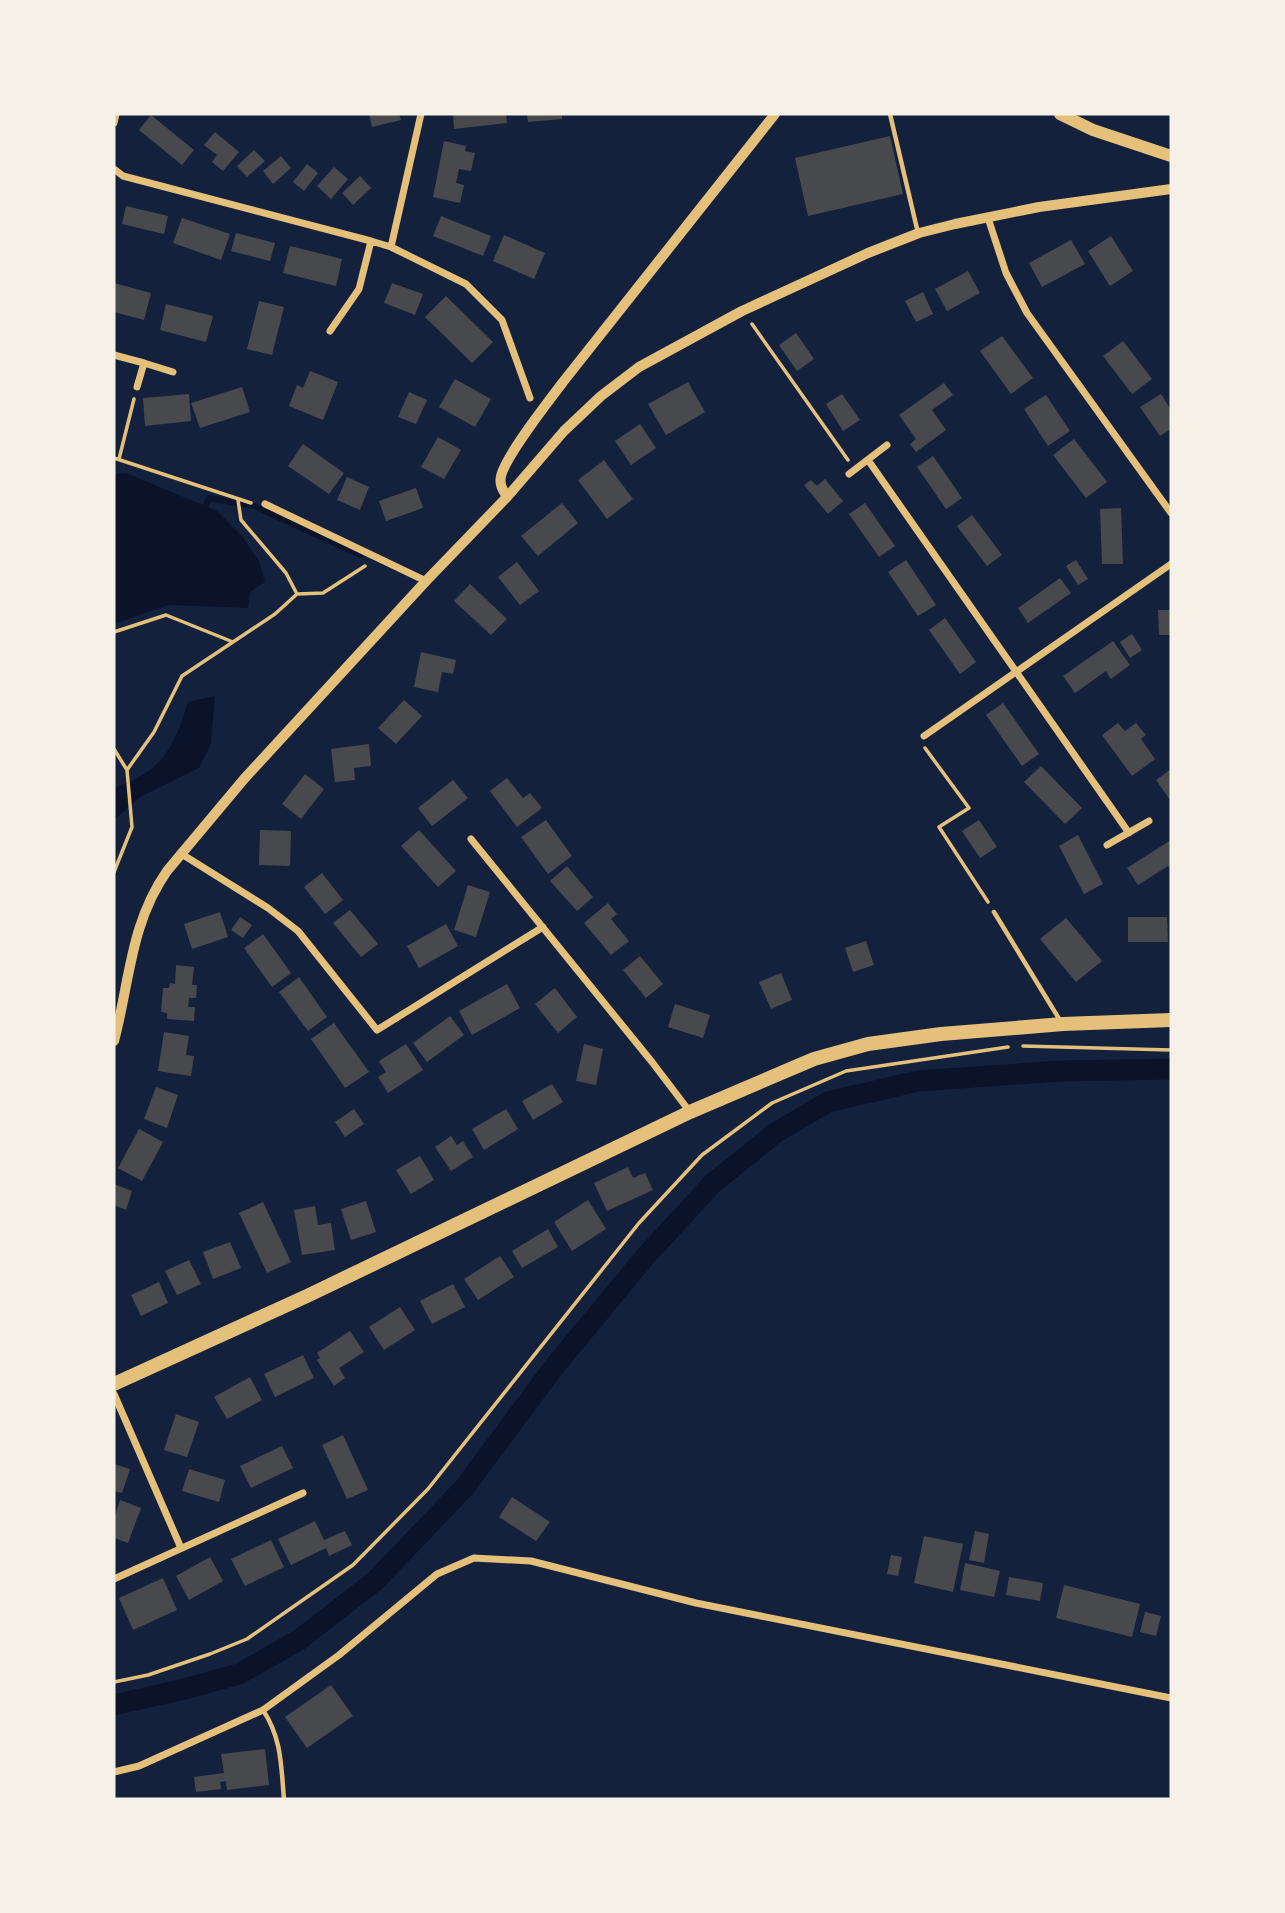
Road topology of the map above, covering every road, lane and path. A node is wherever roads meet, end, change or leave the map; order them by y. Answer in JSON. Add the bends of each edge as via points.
{"nodes":[{"id":1,"x":116,"y":114,"type":"edge"},
{"id":2,"x":421,"y":114,"type":"edge"},
{"id":3,"x":775,"y":114,"type":"edge"},
{"id":4,"x":890,"y":114,"type":"edge"},
{"id":5,"x":1060,"y":114,"type":"edge"},
{"id":6,"x":114,"y":122,"type":"edge"},
{"id":7,"x":1171,"y":156,"type":"edge"},
{"id":8,"x":114,"y":169,"type":"edge"},
{"id":9,"x":1171,"y":188,"type":"edge"},
{"id":10,"x":988,"y":218,"type":"junction"},
{"id":11,"x":919,"y":233,"type":"junction"},
{"id":12,"x":372,"y":240,"type":"junction"},
{"id":13,"x":391,"y":247,"type":"junction"},
{"id":14,"x":742,"y":311,"type":"junction"},
{"id":15,"x":330,"y":331,"type":"dead end"},
{"id":16,"x":114,"y":355,"type":"edge"},
{"id":17,"x":144,"y":363,"type":"junction"},
{"id":18,"x":173,"y":372,"type":"dead end"},
{"id":19,"x":137,"y":387,"type":"joint"},
{"id":20,"x":530,"y":398,"type":"dead end"},
{"id":21,"x":887,"y":446,"type":"dead end"},
{"id":22,"x":116,"y":458,"type":"edge"},
{"id":23,"x":868,"y":460,"type":"junction"},
{"id":24,"x":852,"y":472,"type":"joint"},
{"id":25,"x":507,"y":497,"type":"junction"},
{"id":26,"x":238,"y":503,"type":"junction"},
{"id":27,"x":265,"y":504,"type":"joint"},
{"id":28,"x":1171,"y":513,"type":"edge"},
{"id":29,"x":379,"y":558,"type":"junction"},
{"id":30,"x":1171,"y":564,"type":"edge"},
{"id":31,"x":426,"y":581,"type":"junction"},
{"id":32,"x":297,"y":594,"type":"junction"},
{"id":33,"x":114,"y":632,"type":"edge"},
{"id":34,"x":233,"y":642,"type":"junction"},
{"id":35,"x":1017,"y":672,"type":"junction"},
{"id":36,"x":924,"y":736,"type":"joint"},
{"id":37,"x":114,"y":750,"type":"edge"},
{"id":38,"x":127,"y":771,"type":"junction"},
{"id":39,"x":1149,"y":821,"type":"dead end"},
{"id":40,"x":1129,"y":832,"type":"junction"},
{"id":41,"x":471,"y":839,"type":"dead end"},
{"id":42,"x":1108,"y":845,"type":"dead end"},
{"id":43,"x":180,"y":853,"type":"junction"},
{"id":44,"x":114,"y":872,"type":"edge"},
{"id":45,"x":994,"y":912,"type":"joint"},
{"id":46,"x":543,"y":928,"type":"junction"},
{"id":47,"x":119,"y":986,"type":"edge"},
{"id":48,"x":1171,"y":1020,"type":"edge"},
{"id":49,"x":1063,"y":1024,"type":"junction"},
{"id":50,"x":114,"y":1041,"type":"edge"},
{"id":51,"x":1171,"y":1050,"type":"edge"},
{"id":52,"x":690,"y":1112,"type":"junction"},
{"id":53,"x":114,"y":1384,"type":"edge"},
{"id":54,"x":114,"y":1394,"type":"edge"},
{"id":55,"x":303,"y":1493,"type":"dead end"},
{"id":56,"x":181,"y":1548,"type":"junction"},
{"id":57,"x":114,"y":1579,"type":"edge"},
{"id":58,"x":114,"y":1682,"type":"edge"},
{"id":59,"x":1171,"y":1698,"type":"edge"},
{"id":60,"x":263,"y":1710,"type":"junction"},
{"id":61,"x":114,"y":1772,"type":"edge"},
{"id":62,"x":284,"y":1799,"type":"edge"}],
"edges":[{"from":1,"to":6,"type":"street"},
{"from":2,"to":13,"type":"street"},
{"from":3,"to":25,"type":"street","via":[[537,418],[503,472],[501,487]]},
{"from":4,"to":11,"type":"lane"},
{"from":5,"to":7,"type":"main road","via":[[1093,131]]},
{"from":8,"to":12,"type":"street","via":[[123,176]]},
{"from":9,"to":10,"type":"street"},
{"from":10,"to":11,"type":"street"},
{"from":10,"to":28,"type":"street","via":[[1006,274],[1027,313]]},
{"from":11,"to":14,"type":"street"},
{"from":12,"to":13,"type":"street"},
{"from":12,"to":15,"type":"street","via":[[359,289]]},
{"from":13,"to":20,"type":"street","via":[[466,285],[502,320]]},
{"from":14,"to":24,"type":"path"},
{"from":14,"to":25,"type":"street","via":[[639,367],[601,396]]},
{"from":16,"to":17,"type":"street"},
{"from":17,"to":18,"type":"street"},
{"from":17,"to":19,"type":"street"},
{"from":19,"to":22,"type":"path"},
{"from":21,"to":23,"type":"street"},
{"from":22,"to":26,"type":"path"},
{"from":23,"to":24,"type":"street"},
{"from":23,"to":35,"type":"street"},
{"from":25,"to":31,"type":"street"},
{"from":26,"to":27,"type":"path"},
{"from":26,"to":32,"type":"path","via":[[241,520],[286,573]]},
{"from":27,"to":29,"type":"street"},
{"from":29,"to":31,"type":"street"},
{"from":29,"to":32,"type":"path","via":[[323,593]]},
{"from":30,"to":35,"type":"street"},
{"from":31,"to":43,"type":"street"},
{"from":32,"to":34,"type":"path"},
{"from":33,"to":34,"type":"path","via":[[166,615]]},
{"from":34,"to":38,"type":"path","via":[[182,676],[154,732]]},
{"from":35,"to":36,"type":"street"},
{"from":35,"to":40,"type":"street"},
{"from":36,"to":45,"type":"path","via":[[925,750],[969,808],[939,827]]},
{"from":37,"to":38,"type":"path"},
{"from":38,"to":44,"type":"path","via":[[132,827]]},
{"from":39,"to":40,"type":"street"},
{"from":40,"to":42,"type":"street"},
{"from":41,"to":46,"type":"street"},
{"from":43,"to":46,"type":"street","via":[[298,932],[377,1030]]},
{"from":43,"to":47,"type":"street","via":[[155,887]]},
{"from":45,"to":49,"type":"lane"},
{"from":46,"to":52,"type":"street"},
{"from":47,"to":50,"type":"street"},
{"from":48,"to":49,"type":"main road"},
{"from":49,"to":52,"type":"main road","via":[[868,1044],[814,1059]]},
{"from":51,"to":58,"type":"path","via":[[1018,1046],[846,1071],[772,1103],[702,1155],[639,1223],[428,1489],[354,1564],[247,1639],[148,1675]]},
{"from":52,"to":53,"type":"main road"},
{"from":54,"to":56,"type":"street"},
{"from":55,"to":56,"type":"street"},
{"from":56,"to":57,"type":"street"},
{"from":59,"to":60,"type":"street","via":[[696,1603],[531,1560],[474,1558],[437,1574]]},
{"from":60,"to":61,"type":"street","via":[[139,1766]]},
{"from":60,"to":62,"type":"lane","via":[[278,1741]]}]}
